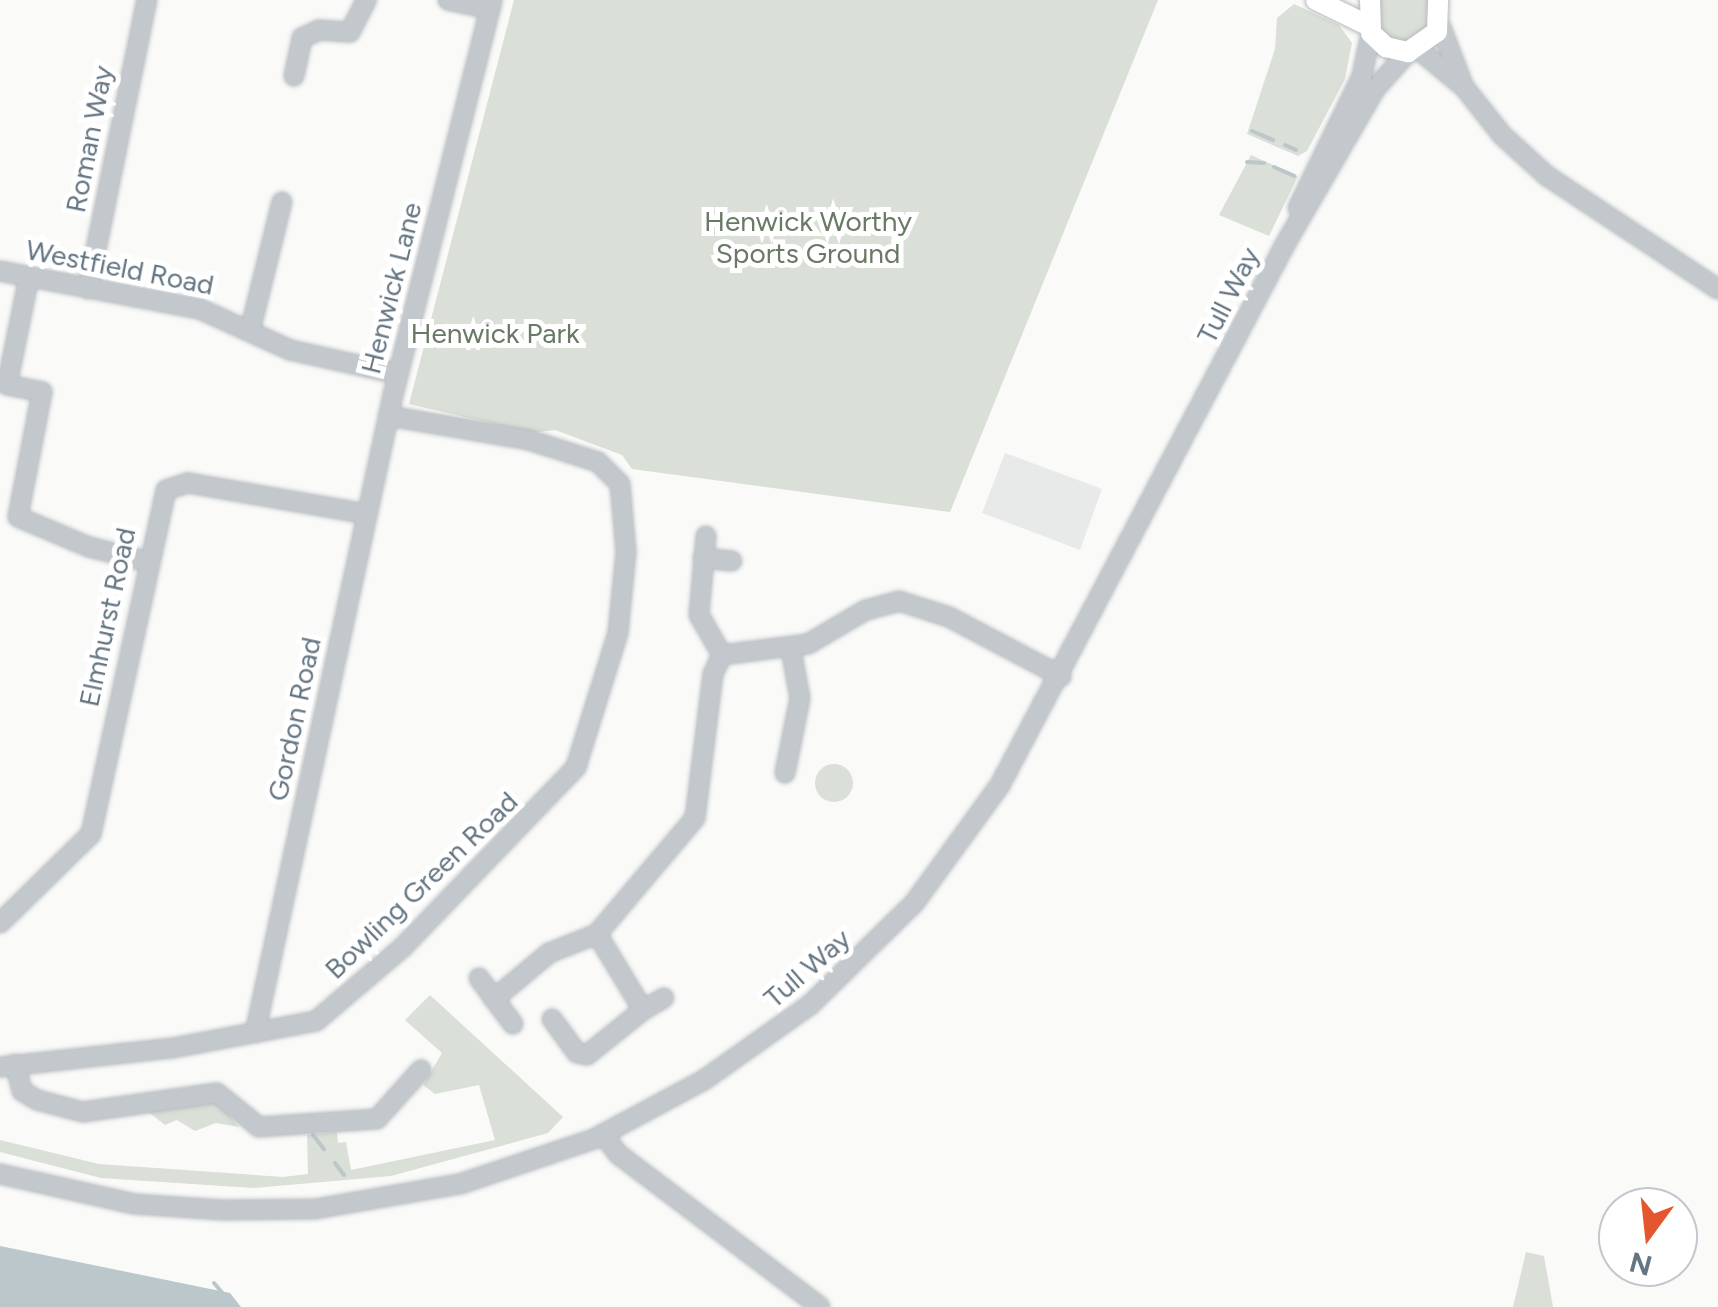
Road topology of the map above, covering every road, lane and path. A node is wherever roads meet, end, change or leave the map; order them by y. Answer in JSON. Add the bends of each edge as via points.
{"nodes":[{"id":1,"x":147,"y":0,"type":"edge"},
{"id":2,"x":366,"y":0,"type":"edge"},
{"id":3,"x":448,"y":0,"type":"edge"},
{"id":4,"x":1316,"y":0,"type":"edge"},
{"id":5,"x":1370,"y":0,"type":"edge"},
{"id":6,"x":491,"y":5,"type":"edge"},
{"id":7,"x":1443,"y":10,"type":"edge"},
{"id":8,"x":1369,"y":29,"type":"junction"},
{"id":9,"x":1413,"y":50,"type":"junction"},
{"id":10,"x":294,"y":76,"type":"dead end"},
{"id":11,"x":1464,"y":87,"type":"junction"},
{"id":12,"x":282,"y":202,"type":"dead end"},
{"id":13,"x":1286,"y":241,"type":"junction"},
{"id":14,"x":0,"y":271,"type":"edge"},
{"id":15,"x":29,"y":277,"type":"junction"},
{"id":16,"x":88,"y":288,"type":"junction"},
{"id":17,"x":1718,"y":289,"type":"edge"},
{"id":18,"x":250,"y":331,"type":"junction"},
{"id":19,"x":398,"y":374,"type":"junction"},
{"id":20,"x":3,"y":385,"type":"edge"},
{"id":21,"x":388,"y":416,"type":"junction"},
{"id":22,"x":616,"y":478,"type":"joint"},
{"id":23,"x":9,"y":514,"type":"edge"},
{"id":24,"x":366,"y":514,"type":"junction"},
{"id":25,"x":706,"y":536,"type":"dead end"},
{"id":26,"x":703,"y":558,"type":"junction"},
{"id":27,"x":145,"y":561,"type":"junction"},
{"id":28,"x":732,"y":562,"type":"dead end"},
{"id":29,"x":792,"y":649,"type":"junction"},
{"id":30,"x":722,"y":655,"type":"junction"},
{"id":31,"x":1061,"y":676,"type":"junction"},
{"id":32,"x":785,"y":774,"type":"dead end"},
{"id":33,"x":0,"y":923,"type":"edge"},
{"id":34,"x":597,"y":934,"type":"junction"},
{"id":35,"x":479,"y":978,"type":"dead end"},
{"id":36,"x":664,"y":998,"type":"dead end"},
{"id":37,"x":494,"y":999,"type":"junction"},
{"id":38,"x":644,"y":1010,"type":"junction"},
{"id":39,"x":552,"y":1019,"type":"dead end"},
{"id":40,"x":513,"y":1024,"type":"dead end"},
{"id":41,"x":255,"y":1033,"type":"junction"},
{"id":42,"x":8,"y":1065,"type":"edge"},
{"id":43,"x":425,"y":1099,"type":"dead end"},
{"id":44,"x":603,"y":1134,"type":"junction"},
{"id":45,"x":0,"y":1174,"type":"edge"},
{"id":46,"x":820,"y":1307,"type":"edge"}],
"edges":[{"from":1,"to":16,"type":"street","name":"Roman Way"},
{"from":2,"to":10,"type":"street","via":[[350,32],[319,30],[302,38]]},
{"from":3,"to":6,"type":"street"},
{"from":4,"to":8,"type":"main road"},
{"from":5,"to":8,"type":"main road"},
{"from":6,"to":19,"type":"street","name":"Henwick Lane"},
{"from":7,"to":9,"type":"main road"},
{"from":7,"to":11,"type":"street"},
{"from":8,"to":9,"type":"main road","via":[[1386,47]]},
{"from":8,"to":13,"type":"street","name":"Tull Way","via":[[1362,76]]},
{"from":9,"to":11,"type":"street"},
{"from":9,"to":13,"type":"street","name":"Tull Way","via":[[1375,88]]},
{"from":11,"to":17,"type":"street","via":[[1546,176]]},
{"from":12,"to":18,"type":"street"},
{"from":13,"to":31,"type":"street","name":"Tull Way"},
{"from":14,"to":15,"type":"street","name":"Westfield Road"},
{"from":15,"to":16,"type":"street","name":"Westfield Road"},
{"from":15,"to":20,"type":"street"},
{"from":16,"to":18,"type":"street","name":"Westfield Road","via":[[200,309]]},
{"from":18,"to":19,"type":"street","name":"Westfield Road","via":[[303,354]]},
{"from":19,"to":21,"type":"street","name":"Henwick Lane"},
{"from":20,"to":23,"type":"street","via":[[42,392]]},
{"from":21,"to":22,"type":"street","name":"Henwick Lane","via":[[529,440],[598,462]]},
{"from":21,"to":24,"type":"street","name":"Gordon Road"},
{"from":22,"to":41,"type":"street","name":"Bowling Green Road","via":[[625,500],[626,552],[618,632],[576,767],[403,947],[328,1013],[301,1028]]},
{"from":23,"to":27,"type":"street","via":[[89,547]]},
{"from":24,"to":27,"type":"street","name":"Elmhurst Road","via":[[177,484],[161,498]]},
{"from":24,"to":41,"type":"street","name":"Gordon Road"},
{"from":25,"to":26,"type":"street"},
{"from":26,"to":28,"type":"street"},
{"from":26,"to":30,"type":"street","via":[[698,616]]},
{"from":27,"to":33,"type":"street","name":"Elmhurst Road","via":[[89,839]]},
{"from":29,"to":30,"type":"street","via":[[741,648]]},
{"from":29,"to":31,"type":"street","via":[[866,610],[899,601],[934,610]]},
{"from":29,"to":32,"type":"street","via":[[800,698]]},
{"from":30,"to":34,"type":"street","via":[[713,674],[696,818]]},
{"from":31,"to":44,"type":"street","name":"Tull Way","via":[[980,817],[870,951],[761,1042]]},
{"from":34,"to":37,"type":"street","via":[[549,953]]},
{"from":34,"to":38,"type":"street"},
{"from":35,"to":37,"type":"street"},
{"from":36,"to":38,"type":"street"},
{"from":37,"to":40,"type":"street"},
{"from":38,"to":39,"type":"street","via":[[587,1055],[577,1053]]},
{"from":41,"to":42,"type":"street","name":"Bowling Green Road"},
{"from":42,"to":43,"type":"street","via":[[22,1092],[83,1112],[219,1094],[258,1128],[376,1119],[415,1078]]},
{"from":44,"to":45,"type":"street","name":"Tull Way","via":[[460,1184],[316,1209],[134,1204]]},
{"from":44,"to":46,"type":"street","via":[[618,1154]]}]}
